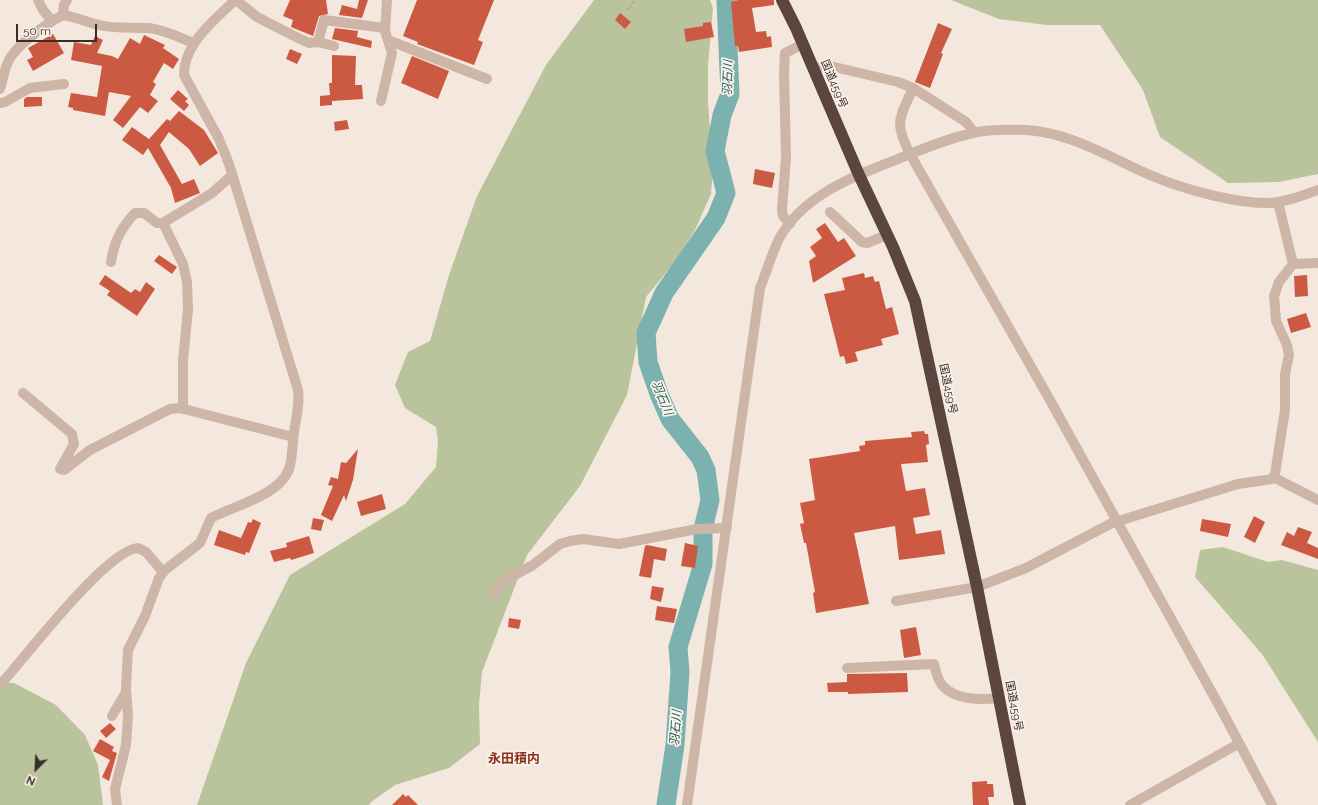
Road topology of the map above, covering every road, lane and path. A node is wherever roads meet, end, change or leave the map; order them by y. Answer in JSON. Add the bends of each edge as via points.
{"nodes":[{"id":1,"x":38,"y":0,"type":"edge"},
{"id":2,"x":67,"y":0,"type":"edge"},
{"id":3,"x":235,"y":0,"type":"edge"},
{"id":4,"x":387,"y":0,"type":"edge"},
{"id":5,"x":634,"y":0,"type":"edge"},
{"id":6,"x":782,"y":0,"type":"edge"},
{"id":7,"x":628,"y":10,"type":"dead end"},
{"id":8,"x":63,"y":15,"type":"junction"},
{"id":9,"x":52,"y":21,"type":"junction"},
{"id":10,"x":385,"y":28,"type":"junction"},
{"id":11,"x":388,"y":40,"type":"junction"},
{"id":12,"x":318,"y":42,"type":"junction"},
{"id":13,"x":193,"y":43,"type":"junction"},
{"id":14,"x":803,"y":44,"type":"junction"},
{"id":15,"x":334,"y":46,"type":"dead end"},
{"id":16,"x":814,"y":69,"type":"junction"},
{"id":17,"x":486,"y":79,"type":"dead end"},
{"id":18,"x":64,"y":84,"type":"dead end"},
{"id":19,"x":913,"y":88,"type":"junction"},
{"id":20,"x":0,"y":89,"type":"edge"},
{"id":21,"x":381,"y":101,"type":"dead end"},
{"id":22,"x":0,"y":103,"type":"edge"},
{"id":23,"x":974,"y":132,"type":"junction"},
{"id":24,"x":910,"y":154,"type":"junction"},
{"id":25,"x":859,"y":175,"type":"junction"},
{"id":26,"x":231,"y":176,"type":"junction"},
{"id":27,"x":1318,"y":190,"type":"edge"},
{"id":28,"x":1278,"y":202,"type":"junction"},
{"id":29,"x":830,"y":212,"type":"dead end"},
{"id":30,"x":163,"y":223,"type":"junction"},
{"id":31,"x":790,"y":224,"type":"junction"},
{"id":32,"x":887,"y":235,"type":"junction"},
{"id":33,"x":111,"y":262,"type":"dead end"},
{"id":34,"x":1318,"y":263,"type":"edge"},
{"id":35,"x":1293,"y":264,"type":"junction"},
{"id":36,"x":23,"y":394,"type":"dead end"},
{"id":37,"x":183,"y":409,"type":"junction"},
{"id":38,"x":294,"y":437,"type":"junction"},
{"id":39,"x":1273,"y":477,"type":"junction"},
{"id":40,"x":1318,"y":500,"type":"edge"},
{"id":41,"x":1116,"y":521,"type":"junction"},
{"id":42,"x":727,"y":528,"type":"junction"},
{"id":43,"x":163,"y":572,"type":"junction"},
{"id":44,"x":977,"y":587,"type":"junction"},
{"id":45,"x":494,"y":594,"type":"dead end"},
{"id":46,"x":896,"y":601,"type":"dead end"},
{"id":47,"x":847,"y":668,"type":"dead end"},
{"id":48,"x":0,"y":686,"type":"edge"},
{"id":49,"x":126,"y":692,"type":"junction"},
{"id":50,"x":999,"y":698,"type":"junction"},
{"id":51,"x":112,"y":716,"type":"dead end"},
{"id":52,"x":1238,"y":744,"type":"junction"},
{"id":53,"x":117,"y":805,"type":"edge"},
{"id":54,"x":687,"y":805,"type":"edge"},
{"id":55,"x":1020,"y":805,"type":"edge"},
{"id":56,"x":1130,"y":805,"type":"edge"},
{"id":57,"x":1272,"y":805,"type":"edge"}],
"edges":[{"from":1,"to":9,"type":"street"},
{"from":2,"to":8,"type":"street"},
{"from":3,"to":12,"type":"street","via":[[257,16],[298,38],[309,43]]},
{"from":3,"to":13,"type":"street"},
{"from":4,"to":10,"type":"street"},
{"from":5,"to":7,"type":"path"},
{"from":6,"to":14,"type":"highway","name":"国道459号"},
{"from":8,"to":9,"type":"street"},
{"from":8,"to":13,"type":"street","via":[[99,25],[151,28]]},
{"from":9,"to":20,"type":"street","via":[[13,54]]},
{"from":10,"to":11,"type":"street"},
{"from":10,"to":12,"type":"street","via":[[324,20]]},
{"from":11,"to":17,"type":"street"},
{"from":11,"to":21,"type":"street","via":[[392,54],[391,65]]},
{"from":12,"to":15,"type":"street"},
{"from":13,"to":26,"type":"street","via":[[184,68],[185,78],[219,138]]},
{"from":14,"to":16,"type":"highway","name":"国道459号"},
{"from":14,"to":31,"type":"street","via":[[785,54],[786,157],[782,210],[783,216]]},
{"from":16,"to":19,"type":"street","via":[[826,65]]},
{"from":16,"to":25,"type":"highway","name":"国道459号"},
{"from":18,"to":22,"type":"street","via":[[30,88]]},
{"from":19,"to":23,"type":"street","via":[[966,122]]},
{"from":19,"to":24,"type":"street","via":[[899,127]]},
{"from":23,"to":24,"type":"street"},
{"from":23,"to":28,"type":"street","via":[[1037,131],[1060,136],[1152,176],[1189,188],[1234,199]]},
{"from":24,"to":25,"type":"street"},
{"from":24,"to":41,"type":"street"},
{"from":25,"to":31,"type":"street","via":[[825,192],[799,213]]},
{"from":25,"to":32,"type":"highway","name":"国道459号"},
{"from":26,"to":30,"type":"street","via":[[212,193]]},
{"from":26,"to":38,"type":"street","via":[[298,390],[300,403]]},
{"from":27,"to":28,"type":"street"},
{"from":28,"to":35,"type":"street"},
{"from":29,"to":32,"type":"street","via":[[862,242],[867,243]]},
{"from":30,"to":33,"type":"street","via":[[157,223],[144,213],[135,213],[124,226],[113,247]]},
{"from":30,"to":37,"type":"street","via":[[183,264],[187,282]]},
{"from":31,"to":42,"type":"street","via":[[780,237],[760,288]]},
{"from":32,"to":44,"type":"highway","name":"国道459号","via":[[915,301]]},
{"from":34,"to":35,"type":"street"},
{"from":35,"to":39,"type":"street","via":[[1279,282],[1274,296],[1276,321],[1289,355],[1285,374],[1285,410]]},
{"from":36,"to":37,"type":"street","via":[[72,434],[74,444],[60,469],[64,470],[90,450],[129,430],[170,409]]},
{"from":37,"to":38,"type":"street"},
{"from":38,"to":43,"type":"street","via":[[289,469],[278,485],[211,518],[200,543]]},
{"from":39,"to":40,"type":"street"},
{"from":39,"to":41,"type":"street","via":[[1238,484]]},
{"from":41,"to":44,"type":"street","via":[[1026,568]]},
{"from":41,"to":52,"type":"street","via":[[1221,708]]},
{"from":42,"to":45,"type":"street","via":[[697,529],[619,544],[583,539],[560,544],[533,565],[504,582]]},
{"from":42,"to":54,"type":"street"},
{"from":43,"to":48,"type":"street","via":[[146,552],[138,548],[124,552],[86,585],[42,633]]},
{"from":43,"to":49,"type":"street","via":[[128,650]]},
{"from":44,"to":46,"type":"street"},
{"from":44,"to":50,"type":"highway","name":"国道459号"},
{"from":47,"to":50,"type":"street","via":[[934,664],[938,678],[947,690],[982,700]]},
{"from":49,"to":51,"type":"street"},
{"from":49,"to":53,"type":"street","via":[[126,745],[115,789]]},
{"from":50,"to":55,"type":"highway","name":"国道459号"},
{"from":52,"to":56,"type":"street"},
{"from":52,"to":57,"type":"street"}]}
